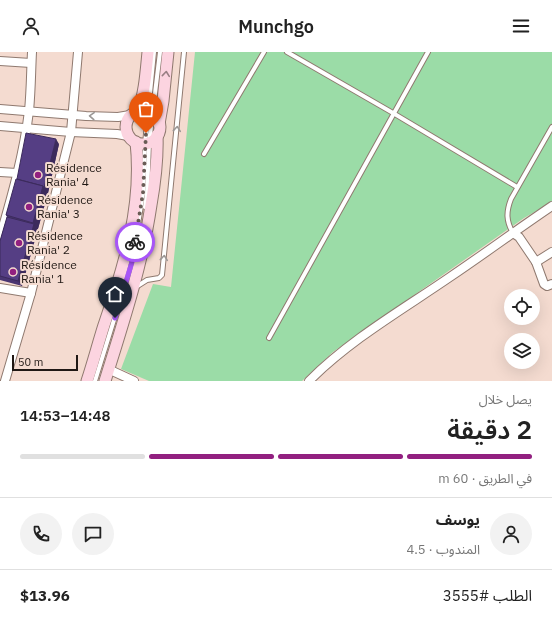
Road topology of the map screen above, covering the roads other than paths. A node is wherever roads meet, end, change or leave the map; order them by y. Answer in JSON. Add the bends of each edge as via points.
{"nodes":[{"id":1,"x":32,"y":52,"type":"edge"},
{"id":2,"x":78,"y":52,"type":"edge"},
{"id":3,"x":148,"y":52,"type":"edge"},
{"id":4,"x":154,"y":52,"type":"edge"},
{"id":5,"x":160,"y":52,"type":"edge"},
{"id":6,"x":168,"y":52,"type":"edge"},
{"id":7,"x":184,"y":52,"type":"edge"},
{"id":8,"x":264,"y":52,"type":"edge"},
{"id":9,"x":287,"y":52,"type":"edge"},
{"id":10,"x":428,"y":52,"type":"edge"},
{"id":11,"x":0,"y":60,"type":"edge"},
{"id":12,"x":31,"y":62,"type":"junction"},
{"id":13,"x":0,"y":109,"type":"edge"},
{"id":14,"x":29,"y":111,"type":"junction"},
{"id":15,"x":142,"y":112,"type":"junction"},
{"id":16,"x":394,"y":113,"type":"junction"},
{"id":17,"x":73,"y":115,"type":"junction"},
{"id":18,"x":159,"y":124,"type":"junction"},
{"id":19,"x":0,"y":126,"type":"edge"},
{"id":20,"x":552,"y":127,"type":"edge"},
{"id":21,"x":26,"y":128,"type":"junction"},
{"id":22,"x":71,"y":132,"type":"junction"},
{"id":23,"x":143,"y":140,"type":"junction"},
{"id":24,"x":204,"y":154,"type":"dead end"},
{"id":25,"x":0,"y":172,"type":"edge"},
{"id":26,"x":17,"y":173,"type":"junction"},
{"id":27,"x":517,"y":187,"type":"junction"},
{"id":28,"x":552,"y":206,"type":"edge"},
{"id":29,"x":513,"y":233,"type":"junction"},
{"id":30,"x":0,"y":237,"type":"edge"},
{"id":31,"x":552,"y":252,"type":"edge"},
{"id":32,"x":536,"y":262,"type":"junction"},
{"id":33,"x":552,"y":284,"type":"edge"},
{"id":34,"x":0,"y":288,"type":"edge"},
{"id":35,"x":133,"y":292,"type":"junction"},
{"id":36,"x":31,"y":293,"type":"junction"},
{"id":37,"x":269,"y":338,"type":"dead end"},
{"id":38,"x":108,"y":369,"type":"junction"},
{"id":39,"x":5,"y":381,"type":"edge"},
{"id":40,"x":86,"y":381,"type":"edge"},
{"id":41,"x":95,"y":381,"type":"edge"},
{"id":42,"x":99,"y":381,"type":"edge"},
{"id":43,"x":104,"y":381,"type":"edge"},
{"id":44,"x":134,"y":381,"type":"edge"},
{"id":45,"x":309,"y":381,"type":"edge"}],
"edges":[{"from":1,"to":12,"type":"street"},
{"from":2,"to":17,"type":"street"},
{"from":3,"to":15,"type":"main road"},
{"from":4,"to":15,"type":"lane"},
{"from":5,"to":15,"type":"lane"},
{"from":18,"to":6,"type":"main road","one_way":true},
{"from":35,"to":7,"type":"lane","one_way":true,"via":[[147,280],[162,275]]},
{"from":8,"to":24,"type":"lane"},
{"from":9,"to":16,"type":"lane"},
{"from":10,"to":16,"type":"lane"},
{"from":11,"to":12,"type":"street"},
{"from":12,"to":14,"type":"street"},
{"from":13,"to":14,"type":"street"},
{"from":14,"to":17,"type":"street"},
{"from":14,"to":21,"type":"street"},
{"from":15,"to":17,"type":"street","one_way":true,"via":[[118,117]]},
{"from":15,"to":18,"type":"main road","via":[[156,118]]},
{"from":15,"to":23,"type":"lane"},
{"from":15,"to":23,"type":"main road","via":[[126,125]]},
{"from":16,"to":27,"type":"lane"},
{"from":16,"to":37,"type":"lane"},
{"from":17,"to":22,"type":"street"},
{"from":18,"to":23,"type":"main road","via":[[159,128]]},
{"from":19,"to":21,"type":"street"},
{"from":20,"to":27,"type":"lane"},
{"from":21,"to":22,"type":"street"},
{"from":21,"to":26,"type":"street"},
{"from":22,"to":23,"type":"street","via":[[117,134]]},
{"from":22,"to":36,"type":"street"},
{"from":23,"to":35,"type":"main road","via":[[157,159],[151,209]]},
{"from":23,"to":40,"type":"main road","via":[[138,158],[132,227],[116,290]]},
{"from":23,"to":41,"type":"lane","via":[[143,193],[132,262]]},
{"from":23,"to":42,"type":"lane","via":[[147,195],[136,264]]},
{"from":25,"to":26,"type":"street"},
{"from":26,"to":30,"type":"street"},
{"from":27,"to":29,"type":"lane","via":[[507,210],[508,225]]},
{"from":28,"to":29,"type":"street"},
{"from":29,"to":32,"type":"street","via":[[519,237]]},
{"from":29,"to":45,"type":"street","via":[[350,344]]},
{"from":31,"to":32,"type":"street"},
{"from":32,"to":33,"type":"street","via":[[544,284]]},
{"from":34,"to":36,"type":"street"},
{"from":35,"to":38,"type":"main road"},
{"from":36,"to":39,"type":"street"},
{"from":38,"to":43,"type":"main road"},
{"from":38,"to":44,"type":"street"}]}
